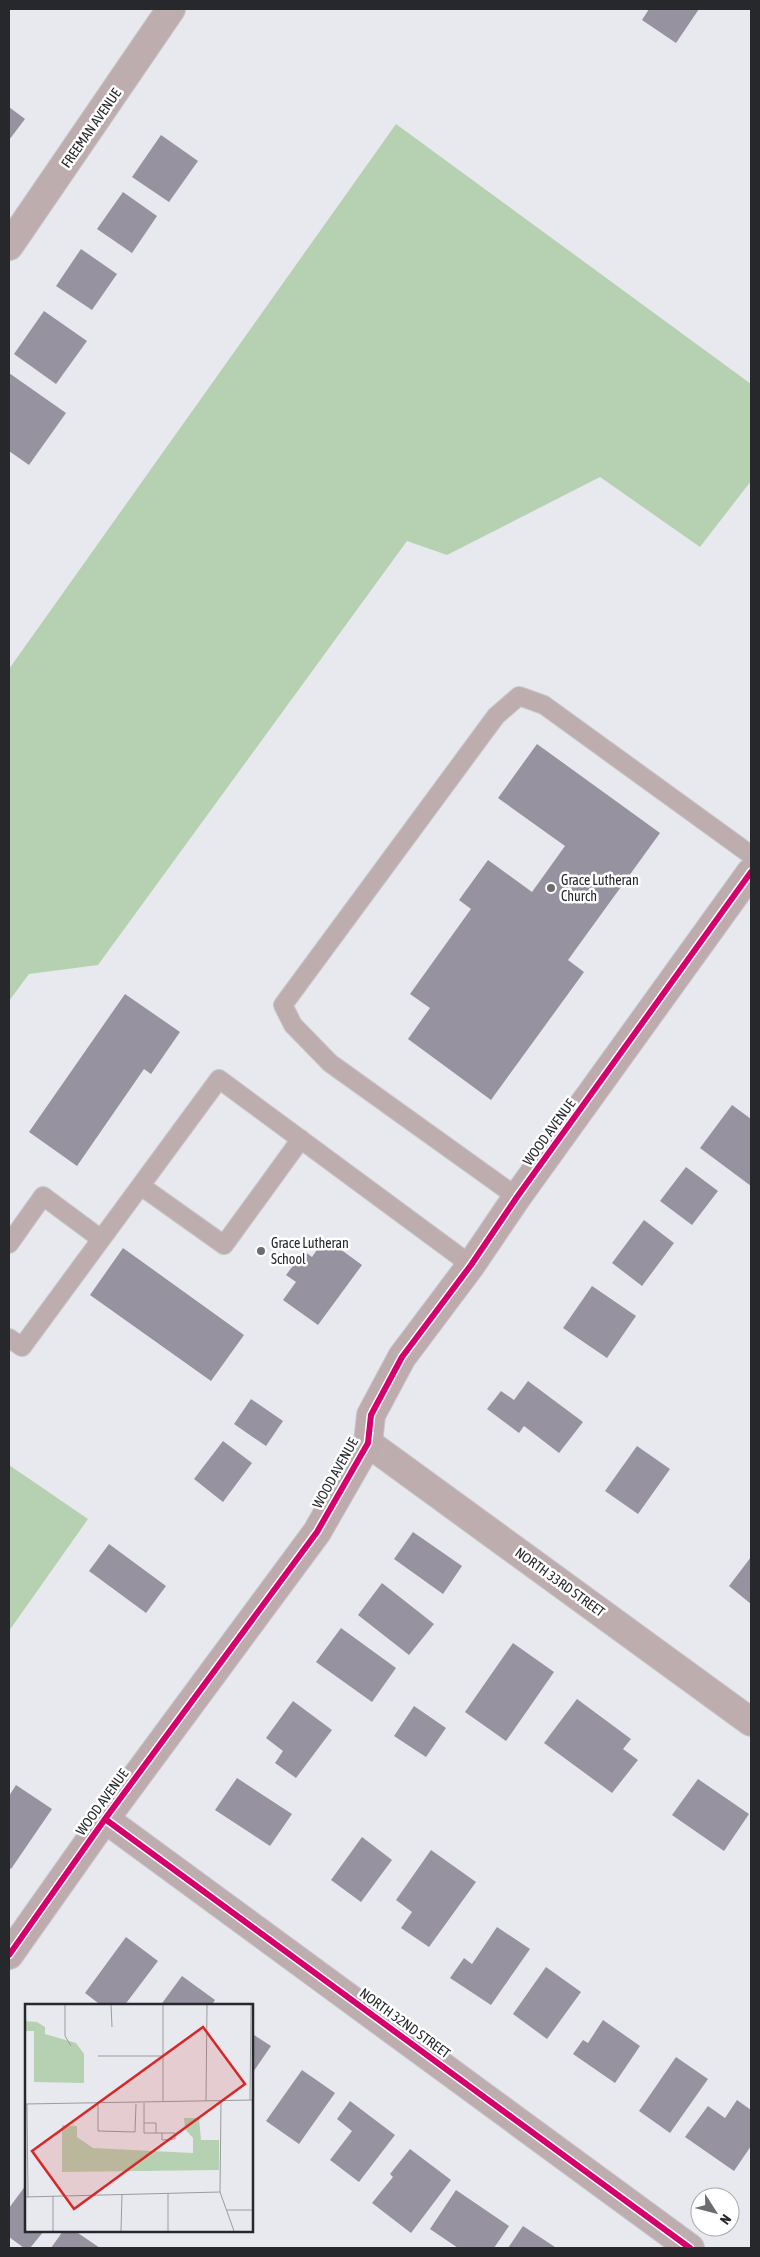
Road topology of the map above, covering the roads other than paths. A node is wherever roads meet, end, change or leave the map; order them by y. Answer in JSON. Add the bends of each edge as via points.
{"nodes":[{"id":1,"x":172,"y":9,"type":"edge"},
{"id":2,"x":9,"y":246,"type":"edge"},
{"id":3,"x":751,"y":855,"type":"edge"},
{"id":4,"x":751,"y":872,"type":"edge"},
{"id":5,"x":301,"y":1139,"type":"junction"},
{"id":6,"x":141,"y":1186,"type":"junction"},
{"id":7,"x":517,"y":1197,"type":"junction"},
{"id":8,"x":102,"y":1239,"type":"junction"},
{"id":9,"x":9,"y":1244,"type":"edge"},
{"id":10,"x":471,"y":1265,"type":"junction"},
{"id":11,"x":9,"y":1338,"type":"edge"},
{"id":12,"x":368,"y":1443,"type":"junction"},
{"id":13,"x":751,"y":1722,"type":"edge"},
{"id":14,"x":105,"y":1819,"type":"junction"},
{"id":15,"x":10,"y":1951,"type":"edge"},
{"id":16,"x":690,"y":2248,"type":"edge"}],
"edges":[{"from":1,"to":2,"type":"street","name":"FREEMAN AVENUE"},
{"from":3,"to":7,"type":"lane","via":[[544,705],[519,696],[496,716],[284,1005],[292,1025],[330,1063]]},
{"from":4,"to":7,"type":"street","name":"WOOD AVENUE"},
{"from":5,"to":6,"type":"lane","via":[[224,1245]]},
{"from":5,"to":6,"type":"lane","via":[[219,1079]]},
{"from":5,"to":10,"type":"lane"},
{"from":6,"to":8,"type":"lane"},
{"from":7,"to":10,"type":"street","name":"WOOD AVENUE"},
{"from":8,"to":9,"type":"lane","via":[[43,1196]]},
{"from":8,"to":11,"type":"lane","via":[[22,1347]]},
{"from":10,"to":12,"type":"street","name":"WOOD AVENUE","via":[[402,1357],[371,1415]]},
{"from":12,"to":13,"type":"street","name":"NORTH 33RD STREET"},
{"from":12,"to":14,"type":"street","name":"WOOD AVENUE","via":[[317,1532]]},
{"from":14,"to":15,"type":"street","name":"WOOD AVENUE"},
{"from":14,"to":16,"type":"street","name":"NORTH 32ND STREET"}]}
